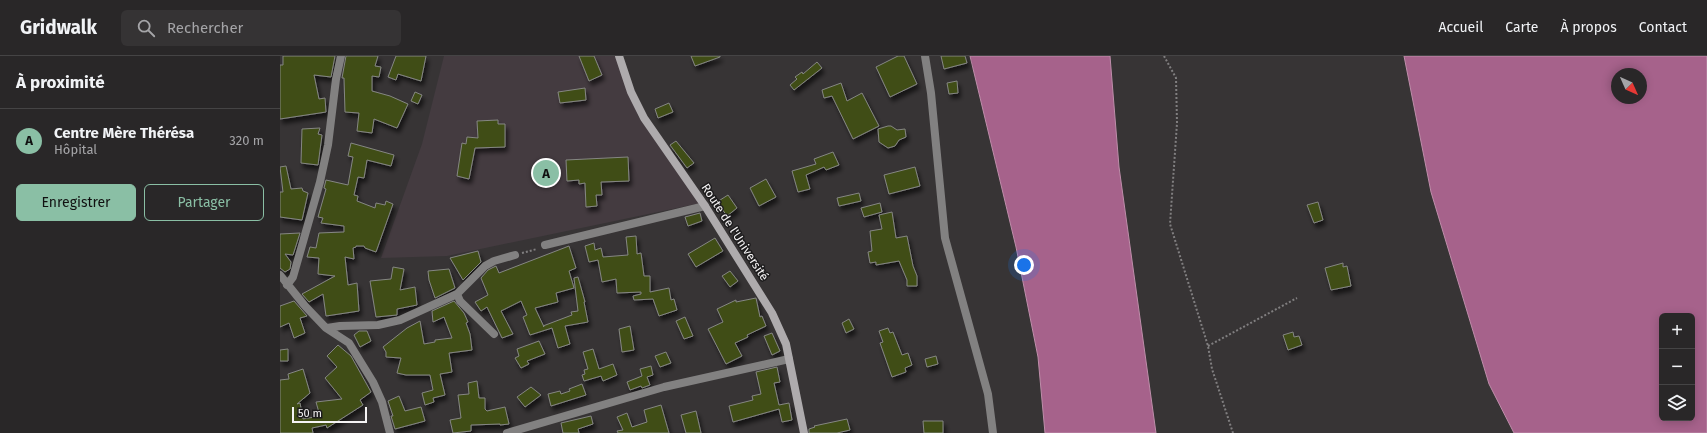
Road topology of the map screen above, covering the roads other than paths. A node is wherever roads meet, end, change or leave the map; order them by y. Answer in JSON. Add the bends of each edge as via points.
{"nodes":[{"id":1,"x":341,"y":56,"type":"edge"},
{"id":2,"x":619,"y":56,"type":"edge"},
{"id":3,"x":925,"y":56,"type":"edge"},
{"id":4,"x":705,"y":206,"type":"junction"},
{"id":5,"x":545,"y":245,"type":"road end"},
{"id":6,"x":515,"y":255,"type":"road end"},
{"id":7,"x":280,"y":275,"type":"edge"},
{"id":8,"x":287,"y":285,"type":"junction"},
{"id":9,"x":457,"y":294,"type":"junction"},
{"id":10,"x":327,"y":328,"type":"junction"},
{"id":11,"x":494,"y":334,"type":"dead end"},
{"id":12,"x":789,"y":359,"type":"junction"},
{"id":13,"x":390,"y":433,"type":"edge"},
{"id":14,"x":507,"y":433,"type":"edge"},
{"id":15,"x":804,"y":433,"type":"edge"},
{"id":16,"x":993,"y":433,"type":"edge"}],
"edges":[{"from":1,"to":8,"type":"street","via":[[320,182],[293,277]]},
{"from":2,"to":4,"type":"street","name":"Route de l'Université","via":[[631,92],[644,118]]},
{"from":3,"to":16,"type":"street","via":[[931,93],[944,238],[988,394]]},
{"from":4,"to":5,"type":"street"},
{"from":4,"to":12,"type":"street","name":"Route de l'Université","via":[[772,312],[786,344]]},
{"from":6,"to":9,"type":"street","via":[[485,266]]},
{"from":7,"to":8,"type":"street"},
{"from":8,"to":10,"type":"street"},
{"from":9,"to":10,"type":"street","via":[[400,320],[378,325]]},
{"from":9,"to":11,"type":"street","via":[[460,301]]},
{"from":10,"to":13,"type":"street","via":[[349,343],[373,382],[382,402]]},
{"from":12,"to":14,"type":"street","via":[[664,388]]},
{"from":12,"to":15,"type":"street","name":"Route de l'Université"}]}
